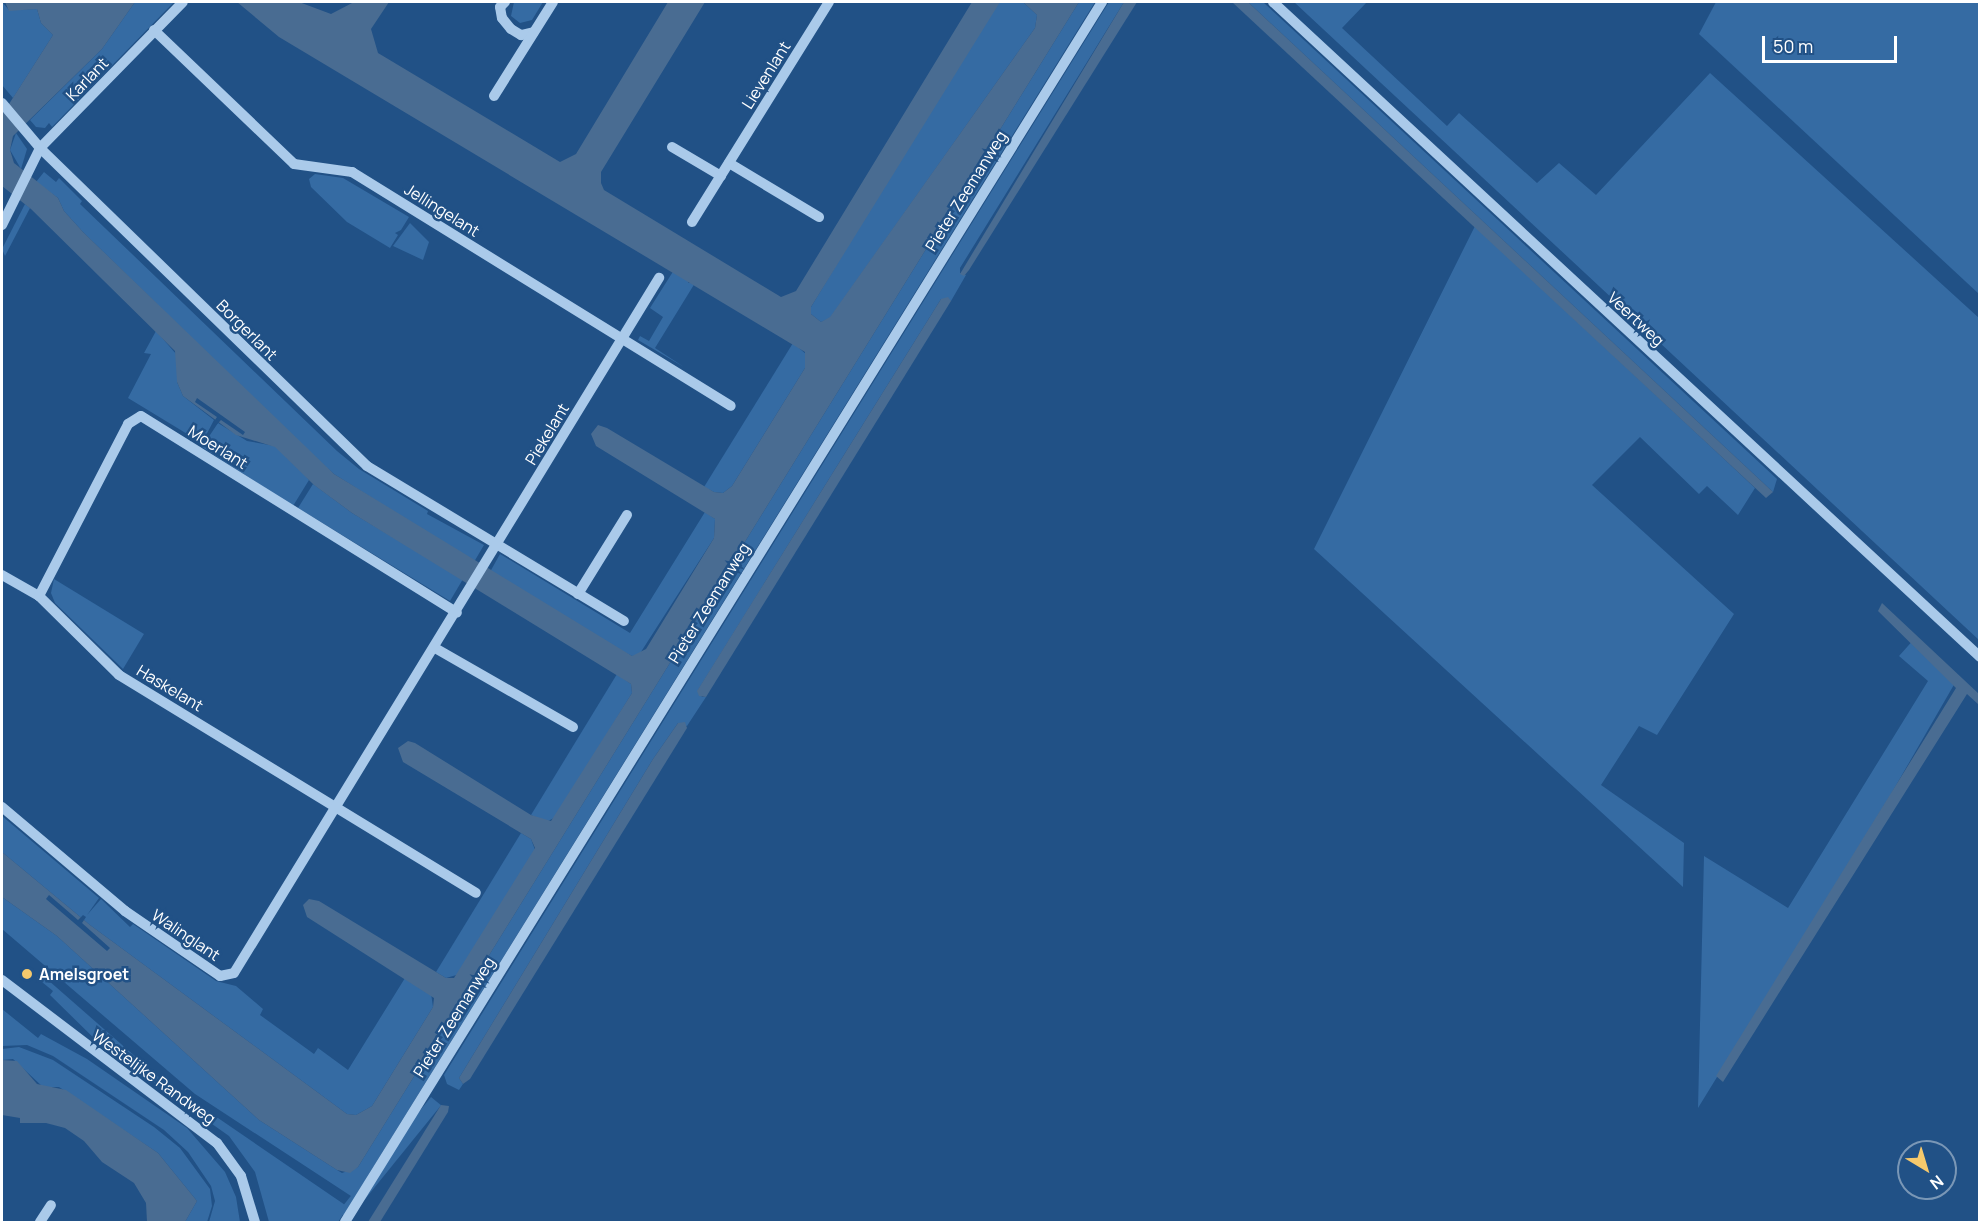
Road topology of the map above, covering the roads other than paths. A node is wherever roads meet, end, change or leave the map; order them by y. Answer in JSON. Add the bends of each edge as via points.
{"nodes":[{"id":1,"x":183,"y":2,"type":"edge"},
{"id":2,"x":505,"y":2,"type":"edge"},
{"id":3,"x":553,"y":2,"type":"edge"},
{"id":4,"x":829,"y":2,"type":"edge"},
{"id":5,"x":1102,"y":2,"type":"edge"},
{"id":6,"x":1273,"y":2,"type":"edge"},
{"id":7,"x":154,"y":30,"type":"junction"},
{"id":8,"x":534,"y":32,"type":"junction"},
{"id":9,"x":495,"y":96,"type":"dead end"},
{"id":10,"x":2,"y":103,"type":"edge"},
{"id":11,"x":672,"y":147,"type":"dead end"},
{"id":12,"x":40,"y":148,"type":"junction"},
{"id":13,"x":729,"y":163,"type":"junction"},
{"id":14,"x":721,"y":176,"type":"junction"},
{"id":15,"x":819,"y":217,"type":"dead end"},
{"id":16,"x":692,"y":222,"type":"dead end"},
{"id":17,"x":2,"y":225,"type":"edge"},
{"id":18,"x":659,"y":278,"type":"dead end"},
{"id":19,"x":622,"y":339,"type":"junction"},
{"id":20,"x":731,"y":406,"type":"dead end"},
{"id":21,"x":627,"y":515,"type":"dead end"},
{"id":22,"x":496,"y":549,"type":"junction"},
{"id":23,"x":2,"y":575,"type":"edge"},
{"id":24,"x":578,"y":594,"type":"junction"},
{"id":25,"x":39,"y":596,"type":"junction"},
{"id":26,"x":457,"y":613,"type":"junction"},
{"id":27,"x":624,"y":621,"type":"dead end"},
{"id":28,"x":435,"y":648,"type":"junction"},
{"id":29,"x":1980,"y":657,"type":"edge"},
{"id":30,"x":573,"y":727,"type":"dead end"},
{"id":31,"x":2,"y":807,"type":"edge"},
{"id":32,"x":338,"y":808,"type":"junction"},
{"id":33,"x":476,"y":893,"type":"dead end"},
{"id":34,"x":2,"y":980,"type":"edge"},
{"id":35,"x":51,"y":1205,"type":"dead end"},
{"id":36,"x":40,"y":1222,"type":"edge"},
{"id":37,"x":255,"y":1222,"type":"edge"},
{"id":38,"x":345,"y":1222,"type":"edge"}],
"edges":[{"from":1,"to":7,"type":"street","name":"Karlant"},
{"from":2,"to":8,"type":"street","via":[[500,7],[502,18],[511,29],[521,35]]},
{"from":3,"to":8,"type":"street"},
{"from":4,"to":13,"type":"street","name":"Lievenlant"},
{"from":5,"to":38,"type":"street","name":"Pieter Zeemanweg"},
{"from":6,"to":29,"type":"street","name":"Veertweg"},
{"from":7,"to":12,"type":"street","name":"Karlant"},
{"from":7,"to":19,"type":"street","name":"Jellingelant","via":[[294,164],[352,172]]},
{"from":8,"to":9,"type":"street"},
{"from":10,"to":12,"type":"street","name":"Borgerlant"},
{"from":11,"to":14,"type":"street"},
{"from":12,"to":17,"type":"street","name":"Karlant"},
{"from":12,"to":22,"type":"street","name":"Borgerlant","via":[[338,441],[367,466]]},
{"from":13,"to":14,"type":"street","name":"Lievenlant"},
{"from":13,"to":15,"type":"street"},
{"from":14,"to":16,"type":"street","name":"Lievenlant"},
{"from":18,"to":19,"type":"street"},
{"from":19,"to":20,"type":"street","name":"Jellingelant"},
{"from":19,"to":22,"type":"street","name":"Piekelant"},
{"from":21,"to":24,"type":"street"},
{"from":22,"to":24,"type":"street"},
{"from":22,"to":26,"type":"street","name":"Walinglant"},
{"from":23,"to":25,"type":"street","name":"Haskelant"},
{"from":24,"to":27,"type":"street"},
{"from":25,"to":26,"type":"street","name":"Moerlant","via":[[128,424],[141,417]]},
{"from":25,"to":32,"type":"street","name":"Haskelant","via":[[119,675]]},
{"from":26,"to":28,"type":"street","name":"Walinglant"},
{"from":28,"to":30,"type":"street"},
{"from":28,"to":32,"type":"street","name":"Walinglant"},
{"from":31,"to":32,"type":"street","name":"Walinglant","via":[[125,911],[225,976],[241,967]]},
{"from":32,"to":33,"type":"street"},
{"from":34,"to":37,"type":"street","name":"Westelijke Randweg","via":[[218,1143],[241,1176]]},
{"from":35,"to":36,"type":"street"}]}
